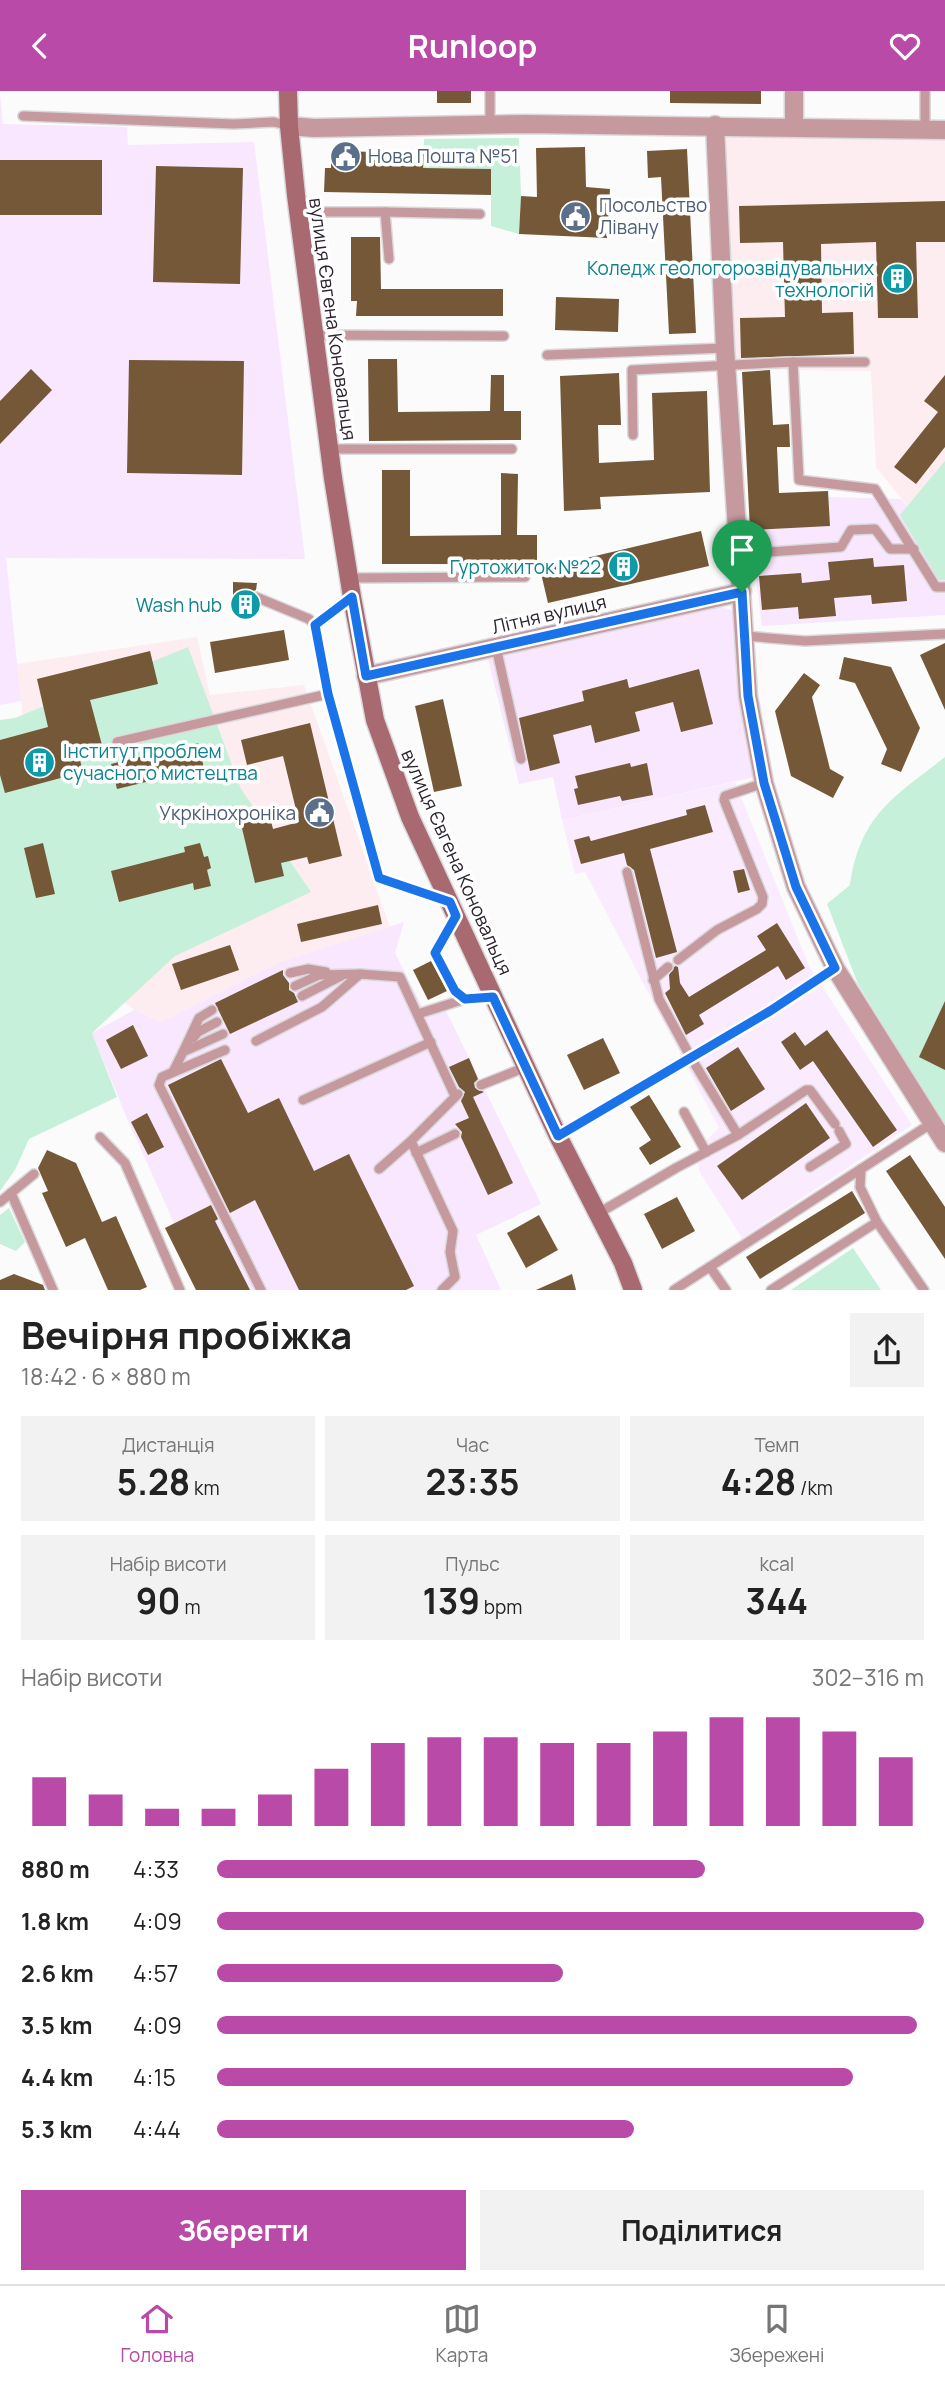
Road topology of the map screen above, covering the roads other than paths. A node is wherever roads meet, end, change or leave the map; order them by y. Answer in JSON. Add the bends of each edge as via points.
{"nodes":[{"id":1,"x":288,"y":91,"type":"edge"},
{"id":2,"x":490,"y":91,"type":"edge"},
{"id":3,"x":794,"y":91,"type":"edge"},
{"id":4,"x":925,"y":91,"type":"edge"},
{"id":5,"x":23,"y":116,"type":"dead end"},
{"id":6,"x":490,"y":124,"type":"junction"},
{"id":7,"x":715,"y":125,"type":"junction"},
{"id":8,"x":289,"y":126,"type":"junction"},
{"id":9,"x":794,"y":127,"type":"junction"},
{"id":10,"x":925,"y":130,"type":"junction"},
{"id":11,"x":945,"y":130,"type":"edge"},
{"id":12,"x":298,"y":212,"type":"junction"},
{"id":13,"x":385,"y":212,"type":"junction"},
{"id":14,"x":481,"y":214,"type":"dead end"},
{"id":15,"x":389,"y":259,"type":"dead end"},
{"id":16,"x":314,"y":335,"type":"junction"},
{"id":17,"x":504,"y":336,"type":"dead end"},
{"id":18,"x":547,"y":355,"type":"dead end"},
{"id":19,"x":726,"y":356,"type":"junction"},
{"id":20,"x":793,"y":362,"type":"junction"},
{"id":21,"x":865,"y":362,"type":"dead end"},
{"id":22,"x":633,"y":435,"type":"dead end"},
{"id":23,"x":330,"y":449,"type":"junction"},
{"id":24,"x":512,"y":449,"type":"dead end"},
{"id":25,"x":914,"y":549,"type":"junction"},
{"id":26,"x":741,"y":554,"type":"junction"},
{"id":27,"x":525,"y":577,"type":"dead end"},
{"id":28,"x":349,"y":578,"type":"junction"},
{"id":29,"x":945,"y":587,"type":"edge"},
{"id":30,"x":742,"y":592,"type":"junction"},
{"id":31,"x":256,"y":597,"type":"dead end"},
{"id":32,"x":352,"y":597,"type":"junction"},
{"id":33,"x":315,"y":625,"type":"junction"},
{"id":34,"x":945,"y":634,"type":"edge"},
{"id":35,"x":744,"y":636,"type":"junction"},
{"id":36,"x":496,"y":647,"type":"junction"},
{"id":37,"x":366,"y":676,"type":"junction"},
{"id":38,"x":328,"y":694,"type":"junction"},
{"id":39,"x":117,"y":742,"type":"dead end"},
{"id":40,"x":521,"y":759,"type":"dead end"},
{"id":41,"x":764,"y":783,"type":"junction"},
{"id":42,"x":626,"y":872,"type":"dead end"},
{"id":43,"x":453,"y":909,"type":"junction"},
{"id":44,"x":678,"y":960,"type":"dead end"},
{"id":45,"x":668,"y":967,"type":"dead end"},
{"id":46,"x":835,"y":968,"type":"junction"},
{"id":47,"x":290,"y":973,"type":"dead end"},
{"id":48,"x":345,"y":974,"type":"junction"},
{"id":49,"x":360,"y":974,"type":"junction"},
{"id":50,"x":653,"y":980,"type":"junction"},
{"id":51,"x":295,"y":986,"type":"dead end"},
{"id":52,"x":302,"y":996,"type":"dead end"},
{"id":53,"x":493,"y":997,"type":"junction"},
{"id":54,"x":465,"y":999,"type":"junction"},
{"id":55,"x":212,"y":1010,"type":"dead end"},
{"id":56,"x":418,"y":1014,"type":"junction"},
{"id":57,"x":217,"y":1022,"type":"dead end"},
{"id":58,"x":223,"y":1034,"type":"dead end"},
{"id":59,"x":256,"y":1041,"type":"dead end"},
{"id":60,"x":431,"y":1042,"type":"junction"},
{"id":61,"x":225,"y":1050,"type":"dead end"},
{"id":62,"x":183,"y":1052,"type":"junction"},
{"id":63,"x":691,"y":1058,"type":"junction"},
{"id":64,"x":526,"y":1067,"type":"junction"},
{"id":65,"x":173,"y":1072,"type":"junction"},
{"id":66,"x":481,"y":1085,"type":"dead end"},
{"id":67,"x":303,"y":1100,"type":"dead end"},
{"id":68,"x":684,"y":1112,"type":"dead end"},
{"id":69,"x":932,"y":1123,"type":"junction"},
{"id":70,"x":454,"y":1133,"type":"dead end"},
{"id":71,"x":738,"y":1135,"type":"junction"},
{"id":72,"x":558,"y":1136,"type":"junction"},
{"id":73,"x":100,"y":1137,"type":"dead end"},
{"id":74,"x":411,"y":1141,"type":"junction"},
{"id":75,"x":945,"y":1143,"type":"edge"},
{"id":76,"x":706,"y":1152,"type":"junction"},
{"id":77,"x":416,"y":1153,"type":"junction"},
{"id":78,"x":810,"y":1167,"type":"dead end"},
{"id":79,"x":379,"y":1169,"type":"dead end"},
{"id":80,"x":862,"y":1169,"type":"junction"},
{"id":81,"x":34,"y":1174,"type":"dead end"},
{"id":82,"x":11,"y":1193,"type":"junction"},
{"id":83,"x":0,"y":1202,"type":"edge"},
{"id":84,"x":597,"y":1215,"type":"junction"},
{"id":85,"x":877,"y":1222,"type":"junction"},
{"id":86,"x":710,"y":1267,"type":"junction"},
{"id":87,"x":53,"y":1290,"type":"edge"},
{"id":88,"x":180,"y":1290,"type":"edge"},
{"id":89,"x":261,"y":1290,"type":"edge"},
{"id":90,"x":442,"y":1290,"type":"edge"},
{"id":91,"x":633,"y":1290,"type":"edge"},
{"id":92,"x":674,"y":1290,"type":"edge"},
{"id":93,"x":726,"y":1290,"type":"edge"},
{"id":94,"x":771,"y":1290,"type":"edge"},
{"id":95,"x":925,"y":1290,"type":"edge"}],
"edges":[{"from":1,"to":8,"type":"main road","name":"вулиця Євгена Коновальця"},
{"from":2,"to":6,"type":"lane"},
{"from":3,"to":9,"type":"street"},
{"from":4,"to":10,"type":"lane"},
{"from":5,"to":8,"type":"lane"},
{"from":6,"to":7,"type":"street"},
{"from":6,"to":8,"type":"street"},
{"from":7,"to":9,"type":"street"},
{"from":7,"to":19,"type":"street"},
{"from":8,"to":12,"type":"main road","name":"вулиця Євгена Коновальця"},
{"from":9,"to":10,"type":"street"},
{"from":10,"to":11,"type":"street"},
{"from":12,"to":13,"type":"lane"},
{"from":12,"to":16,"type":"main road","name":"вулиця Євгена Коновальця"},
{"from":13,"to":14,"type":"lane"},
{"from":13,"to":15,"type":"lane"},
{"from":16,"to":17,"type":"lane"},
{"from":16,"to":23,"type":"main road","name":"вулиця Євгена Коновальця"},
{"from":18,"to":19,"type":"lane"},
{"from":19,"to":20,"type":"lane"},
{"from":19,"to":22,"type":"lane","via":[[632,370]]},
{"from":19,"to":26,"type":"street"},
{"from":20,"to":21,"type":"lane"},
{"from":20,"to":25,"type":"lane","via":[[799,480],[875,489]]},
{"from":23,"to":24,"type":"lane"},
{"from":23,"to":28,"type":"main road","name":"вулиця Євгена Коновальця"},
{"from":25,"to":26,"type":"lane","via":[[890,549],[875,529],[851,530],[841,547]]},
{"from":25,"to":29,"type":"lane","via":[[936,587]]},
{"from":26,"to":30,"type":"street"},
{"from":27,"to":28,"type":"lane"},
{"from":28,"to":32,"type":"main road","name":"вулиця Євгена Коновальця"},
{"from":30,"to":35,"type":"street"},
{"from":30,"to":36,"type":"street","name":"Літня вулиця"},
{"from":31,"to":33,"type":"lane"},
{"from":32,"to":33,"type":"lane"},
{"from":32,"to":37,"type":"main road","name":"вулиця Євгена Коновальця"},
{"from":33,"to":38,"type":"lane"},
{"from":34,"to":35,"type":"lane","via":[[805,641]]},
{"from":35,"to":41,"type":"street","via":[[748,696]]},
{"from":36,"to":37,"type":"street","name":"Літня вулиця"},
{"from":36,"to":40,"type":"lane"},
{"from":37,"to":43,"type":"main road","name":"вулиця Євгена Коновальця","via":[[394,777]]},
{"from":38,"to":39,"type":"lane"},
{"from":38,"to":43,"type":"lane","via":[[379,878]]},
{"from":41,"to":44,"type":"lane","via":[[724,800],[762,904]]},
{"from":41,"to":46,"type":"street","via":[[796,887]]},
{"from":42,"to":50,"type":"lane"},
{"from":43,"to":53,"type":"main road","name":"вулиця Євгена Коновальця"},
{"from":43,"to":54,"type":"lane","via":[[435,953],[455,991]]},
{"from":45,"to":50,"type":"lane"},
{"from":46,"to":63,"type":"lane"},
{"from":46,"to":69,"type":"street"},
{"from":47,"to":48,"type":"lane","via":[[308,969]]},
{"from":48,"to":49,"type":"lane"},
{"from":48,"to":51,"type":"lane","via":[[320,975]]},
{"from":48,"to":52,"type":"lane"},
{"from":49,"to":56,"type":"lane","via":[[400,977]]},
{"from":49,"to":59,"type":"lane","via":[[322,1007]]},
{"from":50,"to":63,"type":"lane"},
{"from":53,"to":54,"type":"lane"},
{"from":53,"to":64,"type":"main road","name":"вулиця Євгена Коновальця"},
{"from":54,"to":56,"type":"lane"},
{"from":55,"to":62,"type":"lane","via":[[199,1018]]},
{"from":56,"to":60,"type":"lane"},
{"from":57,"to":62,"type":"lane","via":[[198,1032]]},
{"from":58,"to":62,"type":"lane"},
{"from":60,"to":67,"type":"lane"},
{"from":60,"to":74,"type":"lane","via":[[457,1095]]},
{"from":61,"to":65,"type":"lane"},
{"from":62,"to":65,"type":"lane"},
{"from":63,"to":71,"type":"lane"},
{"from":63,"to":72,"type":"lane"},
{"from":64,"to":66,"type":"lane"},
{"from":64,"to":72,"type":"main road","name":"вулиця Євгена Коновальця"},
{"from":65,"to":89,"type":"lane","via":[[162,1077],[159,1085]]},
{"from":68,"to":76,"type":"lane"},
{"from":69,"to":75,"type":"street"},
{"from":69,"to":80,"type":"lane"},
{"from":70,"to":77,"type":"lane"},
{"from":71,"to":76,"type":"lane"},
{"from":71,"to":78,"type":"lane","via":[[808,1089],[846,1141]]},
{"from":72,"to":84,"type":"main road","name":"вулиця Євгена Коновальця"},
{"from":73,"to":88,"type":"lane","via":[[125,1163]]},
{"from":74,"to":77,"type":"lane"},
{"from":74,"to":79,"type":"lane"},
{"from":76,"to":84,"type":"lane"},
{"from":77,"to":90,"type":"lane","via":[[453,1231],[450,1252],[455,1277]]},
{"from":80,"to":85,"type":"lane","via":[[860,1187]]},
{"from":80,"to":86,"type":"lane"},
{"from":81,"to":82,"type":"lane"},
{"from":82,"to":83,"type":"lane"},
{"from":82,"to":87,"type":"lane"},
{"from":84,"to":91,"type":"main road","name":"вулиця Євгена Коновальця"},
{"from":85,"to":94,"type":"lane"},
{"from":85,"to":95,"type":"lane"},
{"from":86,"to":92,"type":"lane"},
{"from":86,"to":93,"type":"lane"}]}
